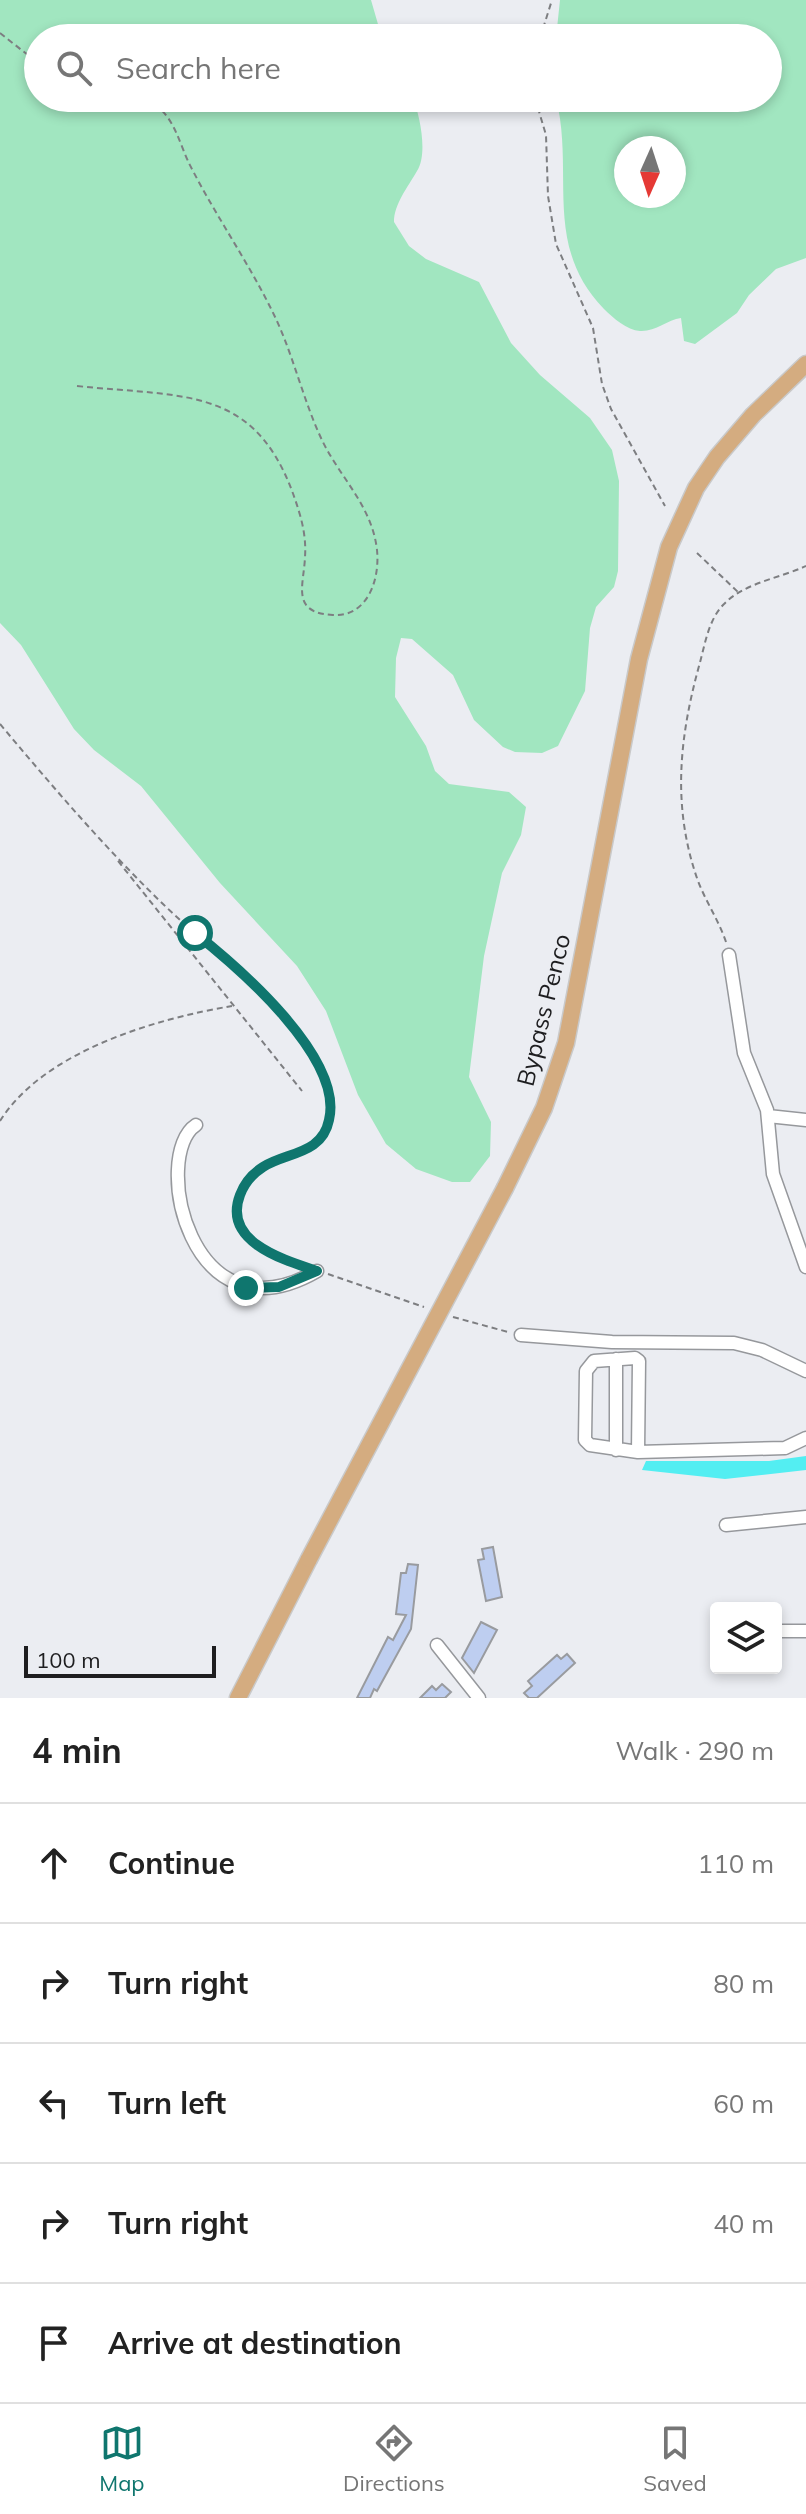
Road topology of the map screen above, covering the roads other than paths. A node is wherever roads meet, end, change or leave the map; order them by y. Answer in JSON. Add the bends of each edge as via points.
{"nodes":[{"id":1,"x":806,"y":364,"type":"edge"},
{"id":2,"x":729,"y":955,"type":"road end"},
{"id":3,"x":768,"y":1116,"type":"junction"},
{"id":4,"x":806,"y":1120,"type":"edge"},
{"id":5,"x":196,"y":1125,"type":"dead end"},
{"id":6,"x":806,"y":1267,"type":"edge"},
{"id":7,"x":317,"y":1271,"type":"road end"},
{"id":8,"x":521,"y":1335,"type":"road end"},
{"id":9,"x":616,"y":1359,"type":"junction"},
{"id":10,"x":806,"y":1371,"type":"edge"},
{"id":11,"x":806,"y":1438,"type":"edge"},
{"id":12,"x":616,"y":1450,"type":"junction"},
{"id":13,"x":638,"y":1452,"type":"junction"},
{"id":14,"x":806,"y":1517,"type":"edge"},
{"id":15,"x":726,"y":1525,"type":"dead end"},
{"id":16,"x":782,"y":1631,"type":"edge"},
{"id":17,"x":806,"y":1631,"type":"edge"},
{"id":18,"x":437,"y":1645,"type":"dead end"},
{"id":19,"x":238,"y":1698,"type":"edge"},
{"id":20,"x":479,"y":1698,"type":"edge"}],
"edges":[{"from":1,"to":19,"type":"main road","name":"Bypass Penco","bridge":true,"via":[[717,457],[669,547],[639,659],[566,1043],[544,1108]]},
{"from":2,"to":3,"type":"street","via":[[742,1044]]},
{"from":3,"to":4,"type":"street"},
{"from":3,"to":6,"type":"street","via":[[773,1174]]},
{"from":5,"to":7,"type":"street","via":[[180,1148],[180,1193],[190,1232],[211,1266],[237,1285],[256,1290],[292,1283]]},
{"from":8,"to":10,"type":"street","via":[[734,1343]]},
{"from":9,"to":12,"type":"street"},
{"from":9,"to":12,"type":"street","via":[[594,1361],[586,1371],[585,1440]]},
{"from":9,"to":13,"type":"street","via":[[639,1361]]},
{"from":11,"to":13,"type":"street","via":[[785,1448]]},
{"from":12,"to":13,"type":"street"},
{"from":14,"to":15,"type":"street"},
{"from":16,"to":17,"type":"street"},
{"from":18,"to":20,"type":"street"}]}
